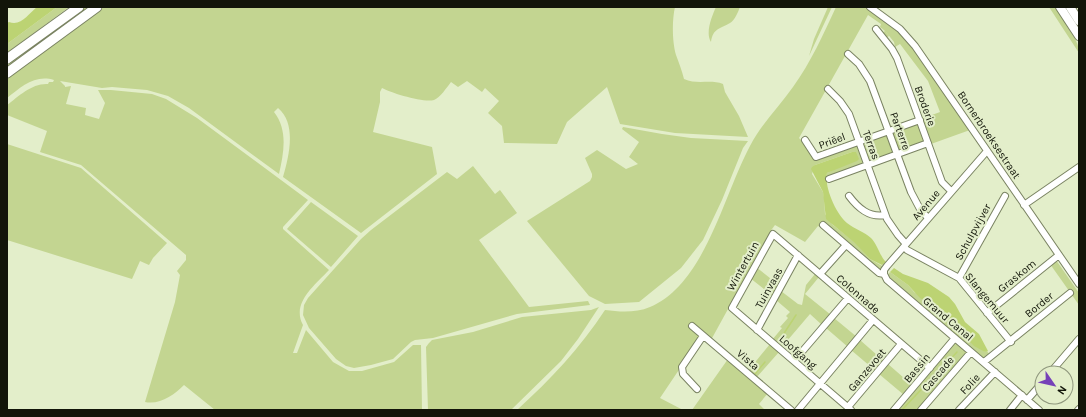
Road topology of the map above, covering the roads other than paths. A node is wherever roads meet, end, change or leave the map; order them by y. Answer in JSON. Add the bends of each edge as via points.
{"nodes":[{"id":1,"x":79,"y":7,"type":"edge"},
{"id":2,"x":97,"y":7,"type":"edge"},
{"id":3,"x":870,"y":7,"type":"edge"},
{"id":4,"x":1060,"y":7,"type":"edge"},
{"id":5,"x":1070,"y":7,"type":"edge"},
{"id":6,"x":1079,"y":20,"type":"edge"},
{"id":7,"x":876,"y":29,"type":"dead end"},
{"id":8,"x":1079,"y":36,"type":"edge"},
{"id":9,"x":848,"y":54,"type":"dead end"},
{"id":10,"x":7,"y":59,"type":"edge"},
{"id":11,"x":7,"y":73,"type":"edge"},
{"id":12,"x":828,"y":89,"type":"dead end"},
{"id":13,"x":920,"y":120,"type":"junction"},
{"id":14,"x":889,"y":131,"type":"junction"},
{"id":15,"x":805,"y":140,"type":"dead end"},
{"id":16,"x":859,"y":142,"type":"junction"},
{"id":17,"x":928,"y":142,"type":"junction"},
{"id":18,"x":987,"y":151,"type":"junction"},
{"id":19,"x":897,"y":154,"type":"junction"},
{"id":20,"x":867,"y":165,"type":"junction"},
{"id":21,"x":1079,"y":167,"type":"edge"},
{"id":22,"x":829,"y":179,"type":"dead end"},
{"id":23,"x":951,"y":192,"type":"junction"},
{"id":24,"x":849,"y":196,"type":"dead end"},
{"id":25,"x":1005,"y":196,"type":"dead end"},
{"id":26,"x":1024,"y":205,"type":"junction"},
{"id":27,"x":885,"y":215,"type":"junction"},
{"id":28,"x":928,"y":218,"type":"junction"},
{"id":29,"x":824,"y":225,"type":"dead end"},
{"id":30,"x":772,"y":234,"type":"joint"},
{"id":31,"x":846,"y":244,"type":"junction"},
{"id":32,"x":905,"y":245,"type":"junction"},
{"id":33,"x":798,"y":255,"type":"junction"},
{"id":34,"x":1059,"y":255,"type":"junction"},
{"id":35,"x":820,"y":274,"type":"junction"},
{"id":36,"x":884,"y":274,"type":"junction"},
{"id":37,"x":959,"y":278,"type":"junction"},
{"id":38,"x":1079,"y":284,"type":"edge"},
{"id":39,"x":1070,"y":293,"type":"dead end"},
{"id":40,"x":848,"y":298,"type":"junction"},
{"id":41,"x":732,"y":308,"type":"joint"},
{"id":42,"x":987,"y":313,"type":"junction"},
{"id":43,"x":873,"y":320,"type":"junction"},
{"id":44,"x":692,"y":326,"type":"dead end"},
{"id":45,"x":757,"y":330,"type":"junction"},
{"id":46,"x":703,"y":336,"type":"junction"},
{"id":47,"x":955,"y":338,"type":"junction"},
{"id":48,"x":1079,"y":339,"type":"edge"},
{"id":49,"x":1010,"y":342,"type":"junction"},
{"id":50,"x":901,"y":344,"type":"junction"},
{"id":51,"x":971,"y":352,"type":"junction"},
{"id":52,"x":794,"y":361,"type":"junction"},
{"id":53,"x":984,"y":362,"type":"junction"},
{"id":54,"x":1057,"y":365,"type":"edge"},
{"id":55,"x":930,"y":368,"type":"junction"},
{"id":56,"x":995,"y":372,"type":"junction"},
{"id":57,"x":820,"y":384,"type":"junction"},
{"id":58,"x":697,"y":389,"type":"dead end"},
{"id":59,"x":1034,"y":393,"type":"edge"},
{"id":60,"x":1022,"y":395,"type":"junction"},
{"id":61,"x":1028,"y":400,"type":"junction"},
{"id":62,"x":849,"y":409,"type":"edge"},
{"id":63,"x":791,"y":410,"type":"edge"},
{"id":64,"x":798,"y":410,"type":"edge"},
{"id":65,"x":894,"y":410,"type":"edge"},
{"id":66,"x":921,"y":410,"type":"edge"},
{"id":67,"x":959,"y":410,"type":"edge"},
{"id":68,"x":1010,"y":410,"type":"edge"},
{"id":69,"x":1039,"y":410,"type":"edge"}],
"edges":[{"from":1,"to":10,"type":"highway"},
{"from":2,"to":11,"type":"highway"},
{"from":3,"to":18,"type":"street","name":"Bornerbroeksestraat","via":[[900,29],[915,46]]},
{"from":4,"to":8,"type":"main road"},
{"from":5,"to":6,"type":"main road"},
{"from":7,"to":13,"type":"street","name":"Broderie","via":[[897,58]]},
{"from":9,"to":14,"type":"street","name":"Parterre","via":[[859,64],[870,81]]},
{"from":12,"to":16,"type":"street","name":"Terras","via":[[849,114]]},
{"from":13,"to":14,"type":"street","name":"Priëel"},
{"from":13,"to":17,"type":"street","name":"Broderie"},
{"from":14,"to":16,"type":"street","name":"Priëel"},
{"from":14,"to":19,"type":"street","name":"Parterre"},
{"from":15,"to":16,"type":"street","name":"Priëel","via":[[816,157]]},
{"from":16,"to":20,"type":"street","name":"Terras"},
{"from":17,"to":19,"type":"street"},
{"from":17,"to":23,"type":"street","name":"Broderie","via":[[942,182]]},
{"from":18,"to":23,"type":"street","name":"Avenue"},
{"from":18,"to":26,"type":"street","name":"Bornerbroeksestraat"},
{"from":19,"to":20,"type":"street"},
{"from":19,"to":28,"type":"street","name":"Parterre","via":[[911,192]]},
{"from":20,"to":22,"type":"street"},
{"from":20,"to":27,"type":"street","name":"Terras"},
{"from":21,"to":26,"type":"street"},
{"from":23,"to":28,"type":"street","name":"Avenue"},
{"from":24,"to":27,"type":"street","via":[[856,205],[869,214]]},
{"from":25,"to":37,"type":"street","name":"Schulpvijver"},
{"from":26,"to":34,"type":"street","name":"Bornerbroeksestraat"},
{"from":27,"to":32,"type":"street","name":"Terras"},
{"from":28,"to":32,"type":"street","name":"Avenue"},
{"from":29,"to":31,"type":"street","name":"Grand Canal"},
{"from":30,"to":33,"type":"street","name":"Colonnade"},
{"from":30,"to":41,"type":"street","name":"Wintertuin"},
{"from":31,"to":35,"type":"street"},
{"from":31,"to":36,"type":"street","name":"Grand Canal","via":[[879,273]]},
{"from":32,"to":36,"type":"street","name":"Avenue","via":[[884,270]]},
{"from":32,"to":37,"type":"street","name":"Slangemuur","via":[[907,250]]},
{"from":33,"to":35,"type":"street","name":"Colonnade"},
{"from":33,"to":45,"type":"street","name":"Tuinvaas"},
{"from":34,"to":38,"type":"street","name":"Bornerbroeksestraat"},
{"from":34,"to":42,"type":"street","name":"Graskom"},
{"from":35,"to":40,"type":"street","name":"Colonnade"},
{"from":36,"to":47,"type":"street","name":"Grand Canal","via":[[889,282]]},
{"from":37,"to":42,"type":"street","name":"Slangemuur"},
{"from":39,"to":49,"type":"street","name":"Border"},
{"from":40,"to":43,"type":"street","name":"Colonnade"},
{"from":40,"to":52,"type":"street"},
{"from":41,"to":45,"type":"street","name":"Loofgang"},
{"from":42,"to":49,"type":"street","name":"Slangemuur"},
{"from":43,"to":50,"type":"street","name":"Colonnade"},
{"from":43,"to":57,"type":"street"},
{"from":44,"to":46,"type":"street","name":"Vista"},
{"from":45,"to":52,"type":"street","name":"Loofgang"},
{"from":46,"to":58,"type":"street","via":[[682,367],[683,374]]},
{"from":46,"to":63,"type":"street","name":"Vista"},
{"from":47,"to":51,"type":"street","name":"Grand Canal"},
{"from":47,"to":55,"type":"street","name":"Bassin"},
{"from":48,"to":54,"type":"street"},
{"from":49,"to":53,"type":"street","name":"Border"},
{"from":50,"to":55,"type":"street","name":"Colonnade"},
{"from":50,"to":62,"type":"street","name":"Ganzevoet"},
{"from":51,"to":53,"type":"street","name":"Grand Canal"},
{"from":51,"to":66,"type":"street","name":"Cascade"},
{"from":52,"to":57,"type":"street","name":"Loofgang"},
{"from":53,"to":56,"type":"street","name":"Grand Canal"},
{"from":55,"to":65,"type":"street","name":"Bassin"},
{"from":56,"to":60,"type":"street","name":"Grand Canal"},
{"from":56,"to":67,"type":"street","name":"Folie"},
{"from":57,"to":62,"type":"street","name":"Loofgang"},
{"from":57,"to":64,"type":"street"},
{"from":59,"to":61,"type":"street"},
{"from":60,"to":61,"type":"street","name":"Grand Canal"},
{"from":60,"to":68,"type":"street"},
{"from":61,"to":69,"type":"street","name":"Grand Canal"}]}
